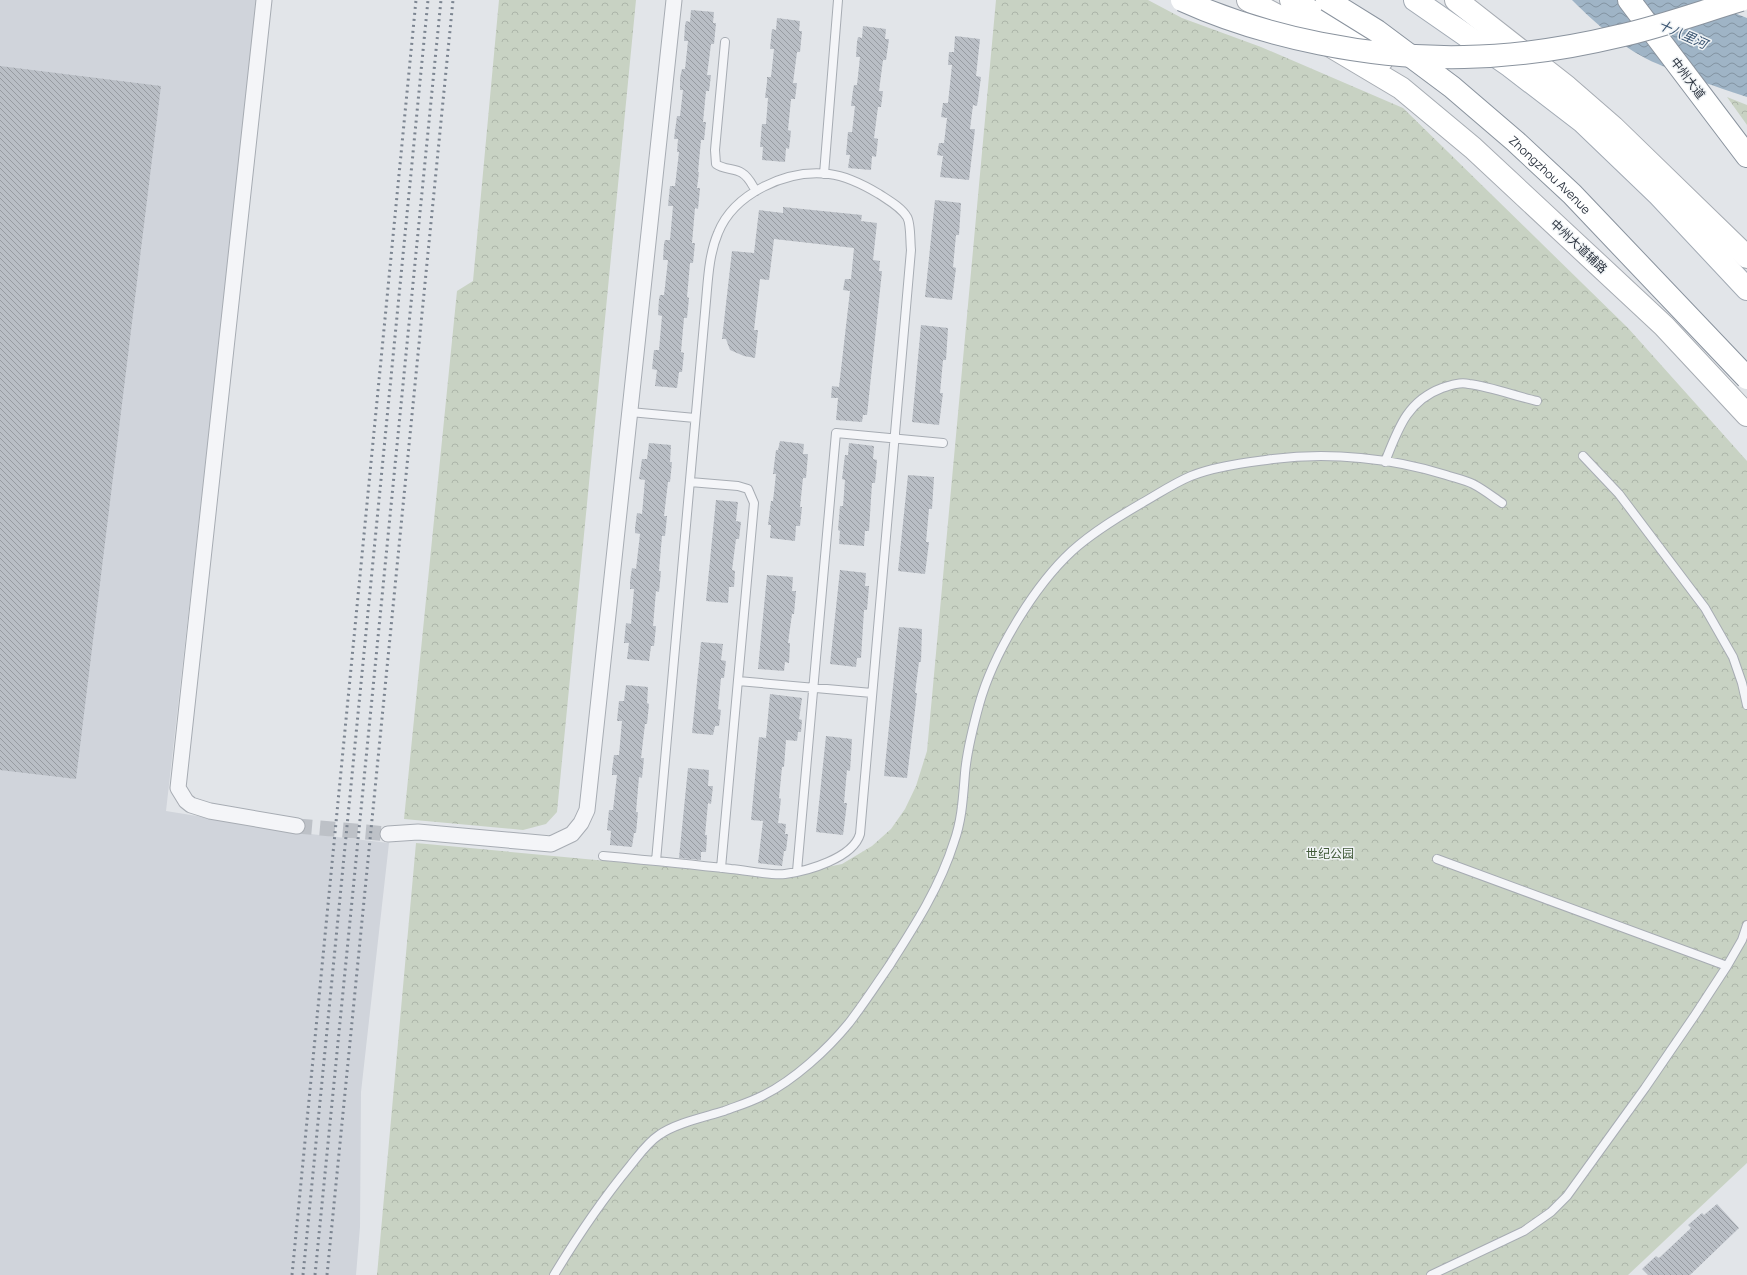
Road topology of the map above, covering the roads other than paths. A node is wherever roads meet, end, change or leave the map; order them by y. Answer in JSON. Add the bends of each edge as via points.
{"nodes":[{"id":1,"x":264,"y":0,"type":"edge"},
{"id":2,"x":674,"y":0,"type":"edge"},
{"id":3,"x":838,"y":0,"type":"edge"},
{"id":4,"x":1182,"y":0,"type":"edge"},
{"id":5,"x":1248,"y":0,"type":"edge"},
{"id":6,"x":1291,"y":0,"type":"edge"},
{"id":7,"x":1327,"y":0,"type":"edge"},
{"id":8,"x":1415,"y":0,"type":"edge"},
{"id":9,"x":1456,"y":0,"type":"edge"},
{"id":10,"x":1629,"y":0,"type":"edge"},
{"id":11,"x":1741,"y":0,"type":"edge"},
{"id":12,"x":725,"y":42,"type":"dead end"},
{"id":13,"x":1401,"y":88,"type":"junction"},
{"id":14,"x":1747,"y":156,"type":"edge"},
{"id":15,"x":824,"y":174,"type":"junction"},
{"id":16,"x":756,"y":191,"type":"junction"},
{"id":17,"x":1747,"y":258,"type":"edge"},
{"id":18,"x":1747,"y":289,"type":"edge"},
{"id":19,"x":1747,"y":378,"type":"edge"},
{"id":20,"x":1537,"y":402,"type":"dead end"},
{"id":21,"x":630,"y":412,"type":"junction"},
{"id":22,"x":1747,"y":414,"type":"edge"},
{"id":23,"x":696,"y":418,"type":"junction"},
{"id":24,"x":895,"y":438,"type":"junction"},
{"id":25,"x":943,"y":443,"type":"dead end"},
{"id":26,"x":1583,"y":456,"type":"dead end"},
{"id":27,"x":1385,"y":462,"type":"junction"},
{"id":28,"x":690,"y":482,"type":"junction"},
{"id":29,"x":1502,"y":503,"type":"dead end"},
{"id":30,"x":738,"y":681,"type":"junction"},
{"id":31,"x":813,"y":688,"type":"junction"},
{"id":32,"x":872,"y":693,"type":"junction"},
{"id":33,"x":1747,"y":705,"type":"edge"},
{"id":34,"x":297,"y":826,"type":"tunnel mouth"},
{"id":35,"x":388,"y":834,"type":"tunnel mouth"},
{"id":36,"x":603,"y":856,"type":"dead end"},
{"id":37,"x":1437,"y":859,"type":"dead end"},
{"id":38,"x":656,"y":861,"type":"junction"},
{"id":39,"x":721,"y":868,"type":"junction"},
{"id":40,"x":797,"y":871,"type":"junction"},
{"id":41,"x":1747,"y":926,"type":"edge"},
{"id":42,"x":1727,"y":966,"type":"junction"},
{"id":43,"x":554,"y":1275,"type":"edge"},
{"id":44,"x":1431,"y":1275,"type":"edge"}],
"edges":[{"from":1,"to":34,"type":"street","via":[[178,788],[191,805],[210,811]]},
{"from":2,"to":21,"type":"street"},
{"from":3,"to":15,"type":"lane"},
{"from":4,"to":11,"type":"main road","bridge":true,"via":[[1242,24],[1335,46],[1397,54],[1465,58],[1532,52],[1621,36]]},
{"from":5,"to":13,"type":"main road"},
{"from":6,"to":13,"type":"main road","via":[[1371,44]]},
{"from":7,"to":19,"type":"main road","name":"Zhongzhou Avenue","bridge":true,"via":[[1377,31],[1452,87],[1515,140],[1577,200]]},
{"from":8,"to":18,"type":"main road","via":[[1510,66],[1583,122],[1658,194]]},
{"from":9,"to":17,"type":"main road","via":[[1568,88],[1613,127]]},
{"from":10,"to":14,"type":"main road","name":"中州大道"},
{"from":12,"to":16,"type":"lane","via":[[714,150],[716,164],[722,169],[742,172]]},
{"from":13,"to":22,"type":"main road","name":"中州大道辅路","via":[[1473,148],[1664,326]]},
{"from":15,"to":16,"type":"lane","via":[[808,174],[775,181]]},
{"from":15,"to":24,"type":"lane","via":[[869,188],[888,200],[908,218],[911,250]]},
{"from":16,"to":23,"type":"lane","via":[[749,194],[730,213],[718,232],[712,253]]},
{"from":20,"to":27,"type":"lane","via":[[1468,383],[1452,384],[1439,389],[1418,401],[1406,416]]},
{"from":21,"to":23,"type":"lane"},
{"from":21,"to":35,"type":"street","via":[[587,810],[580,823],[572,834],[551,844],[418,832]]},
{"from":23,"to":28,"type":"lane"},
{"from":24,"to":25,"type":"lane"},
{"from":24,"to":31,"type":"lane","via":[[836,433]]},
{"from":24,"to":32,"type":"lane"},
{"from":26,"to":33,"type":"lane","via":[[1619,494],[1705,608],[1733,656]]},
{"from":27,"to":29,"type":"lane","via":[[1429,470],[1474,484]]},
{"from":27,"to":43,"type":"lane","via":[[1347,457],[1300,456],[1251,462],[1203,473],[1166,489],[1121,515],[1066,557],[1038,591],[995,660],[984,686],[972,732],[962,814],[953,847],[925,908],[868,998],[834,1040],[779,1086],[754,1100],[665,1132],[651,1142],[616,1182]]},
{"from":28,"to":30,"type":"lane","via":[[748,489],[754,503]]},
{"from":28,"to":38,"type":"lane"},
{"from":30,"to":31,"type":"lane"},
{"from":30,"to":39,"type":"lane"},
{"from":31,"to":32,"type":"lane"},
{"from":31,"to":40,"type":"lane"},
{"from":32,"to":40,"type":"lane","via":[[858,841],[838,857]]},
{"from":36,"to":38,"type":"lane"},
{"from":37,"to":42,"type":"lane"},
{"from":38,"to":39,"type":"lane"},
{"from":39,"to":40,"type":"lane","via":[[784,874]]},
{"from":41,"to":42,"type":"lane"},
{"from":42,"to":44,"type":"lane","via":[[1649,1082],[1567,1196],[1551,1212],[1524,1231]]}]}
